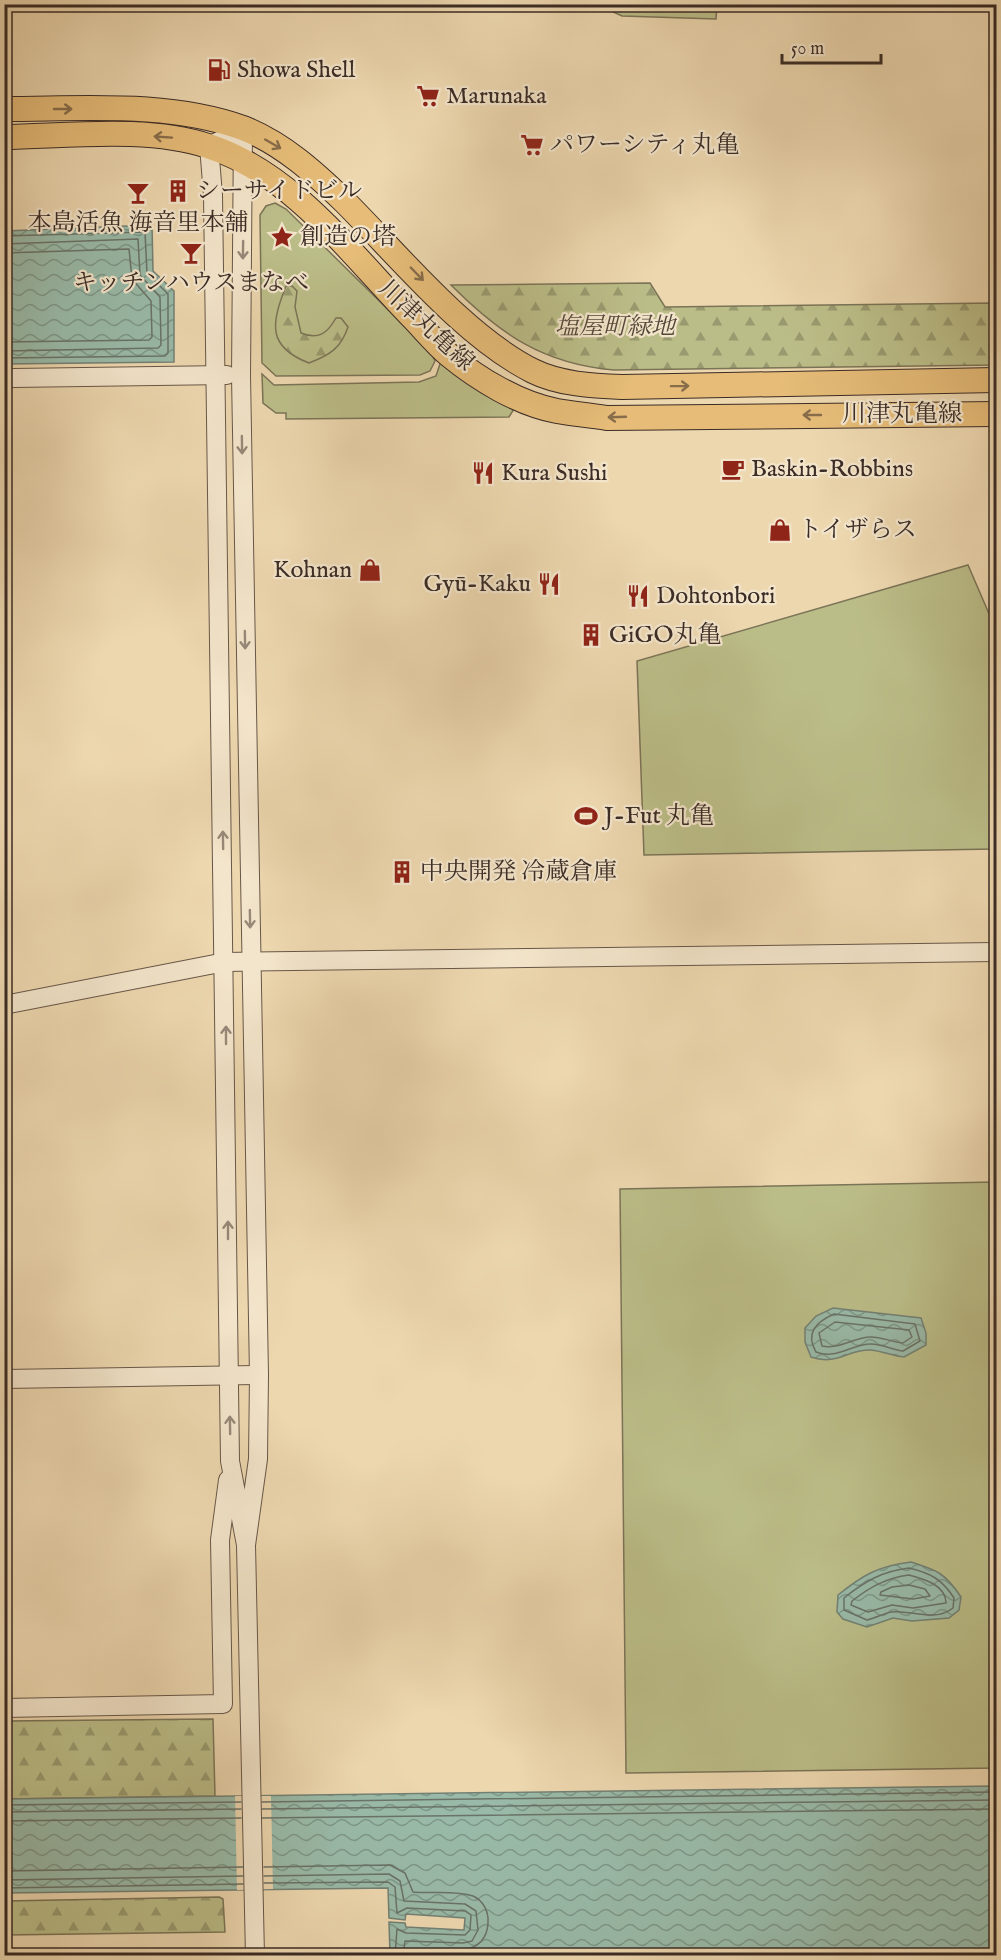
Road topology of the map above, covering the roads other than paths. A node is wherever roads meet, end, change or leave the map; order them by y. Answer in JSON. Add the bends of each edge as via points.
{"nodes":[{"id":1,"x":4,"y":109,"type":"edge"},
{"id":2,"x":243,"y":129,"type":"junction"},
{"id":3,"x":11,"y":134,"type":"edge"},
{"id":4,"x":209,"y":146,"type":"junction"},
{"id":5,"x":243,"y":160,"type":"junction"},
{"id":6,"x":215,"y":375,"type":"junction"},
{"id":7,"x":241,"y":376,"type":"junction"},
{"id":8,"x":13,"y":378,"type":"dead end"},
{"id":9,"x":996,"y":380,"type":"edge"},
{"id":10,"x":996,"y":414,"type":"edge"},
{"id":11,"x":996,"y":952,"type":"edge"},
{"id":12,"x":252,"y":963,"type":"junction"},
{"id":13,"x":225,"y":967,"type":"junction"},
{"id":14,"x":4,"y":1005,"type":"edge"},
{"id":15,"x":4,"y":1016,"type":"edge"},
{"id":16,"x":229,"y":1375,"type":"junction"},
{"id":17,"x":259,"y":1375,"type":"junction"},
{"id":18,"x":4,"y":1378,"type":"edge"},
{"id":19,"x":258,"y":1459,"type":"junction"},
{"id":20,"x":231,"y":1461,"type":"junction"},
{"id":21,"x":246,"y":1545,"type":"junction"},
{"id":22,"x":4,"y":1708,"type":"edge"},
{"id":23,"x":255,"y":1956,"type":"edge"}],
"edges":[{"from":1,"to":2,"type":"main road","name":"川津丸亀線","one_way":true,"via":[[135,109],[188,114]]},
{"from":2,"to":4,"type":"street"},
{"from":2,"to":5,"type":"street"},
{"from":2,"to":9,"type":"main road","name":"川津丸亀線","one_way":true,"via":[[289,153],[306,167],[471,329],[534,371],[569,382],[613,387]]},
{"from":4,"to":3,"type":"main road","name":"川津丸亀線","one_way":true,"via":[[184,139],[133,135]]},
{"from":4,"to":5,"type":"main road","name":"川津丸亀線"},
{"from":4,"to":6,"type":"street"},
{"from":5,"to":7,"type":"street","one_way":true},
{"from":10,"to":5,"type":"main road","name":"川津丸亀線","one_way":true,"via":[[607,418],[555,411],[478,376],[448,354],[305,206],[272,176]]},
{"from":6,"to":7,"type":"street"},
{"from":6,"to":8,"type":"street"},
{"from":13,"to":6,"type":"street","one_way":true},
{"from":7,"to":12,"type":"street","one_way":true},
{"from":11,"to":12,"type":"street"},
{"from":12,"to":13,"type":"street"},
{"from":12,"to":17,"type":"street"},
{"from":13,"to":14,"type":"street"},
{"from":13,"to":15,"type":"street"},
{"from":16,"to":13,"type":"street","one_way":true},
{"from":16,"to":17,"type":"street"},
{"from":16,"to":18,"type":"street"},
{"from":20,"to":16,"type":"street","one_way":true},
{"from":17,"to":19,"type":"street"},
{"from":19,"to":20,"type":"street"},
{"from":19,"to":21,"type":"street"},
{"from":20,"to":21,"type":"street"},
{"from":20,"to":22,"type":"street","via":[[220,1540],[223,1704]]},
{"from":21,"to":23,"type":"street"}]}
